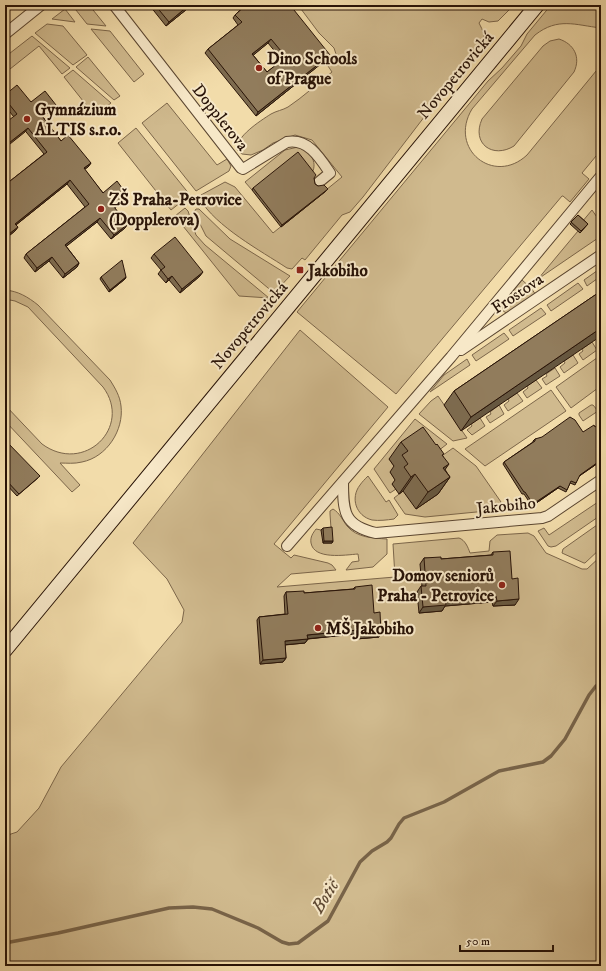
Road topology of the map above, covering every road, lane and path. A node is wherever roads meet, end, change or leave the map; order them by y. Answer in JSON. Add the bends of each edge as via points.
{"nodes":[{"id":1,"x":41,"y":5,"type":"edge"},
{"id":2,"x":114,"y":5,"type":"edge"},
{"id":3,"x":537,"y":5,"type":"edge"},
{"id":4,"x":5,"y":34,"type":"edge"},
{"id":5,"x":601,"y":176,"type":"edge"},
{"id":6,"x":319,"y":182,"type":"dead end"},
{"id":7,"x":601,"y":255,"type":"edge"},
{"id":8,"x":451,"y":357,"type":"junction"},
{"id":9,"x":601,"y":480,"type":"edge"},
{"id":10,"x":342,"y":482,"type":"junction"},
{"id":11,"x":287,"y":546,"type":"dead end"},
{"id":12,"x":5,"y":650,"type":"edge"}],
"edges":[{"from":1,"to":4,"type":"street"},
{"from":2,"to":6,"type":"street","name":"Dopplerova","via":[[241,168],[287,142],[294,141],[316,152],[330,173]]},
{"from":3,"to":12,"type":"main road","name":"Novopetrovická"},
{"from":5,"to":8,"type":"street"},
{"from":7,"to":8,"type":"street","name":"Frostova"},
{"from":8,"to":10,"type":"street"},
{"from":9,"to":10,"type":"street","name":"Jakobiho","via":[[542,518],[376,532],[363,530],[349,518],[343,502]]},
{"from":10,"to":11,"type":"street"}]}
